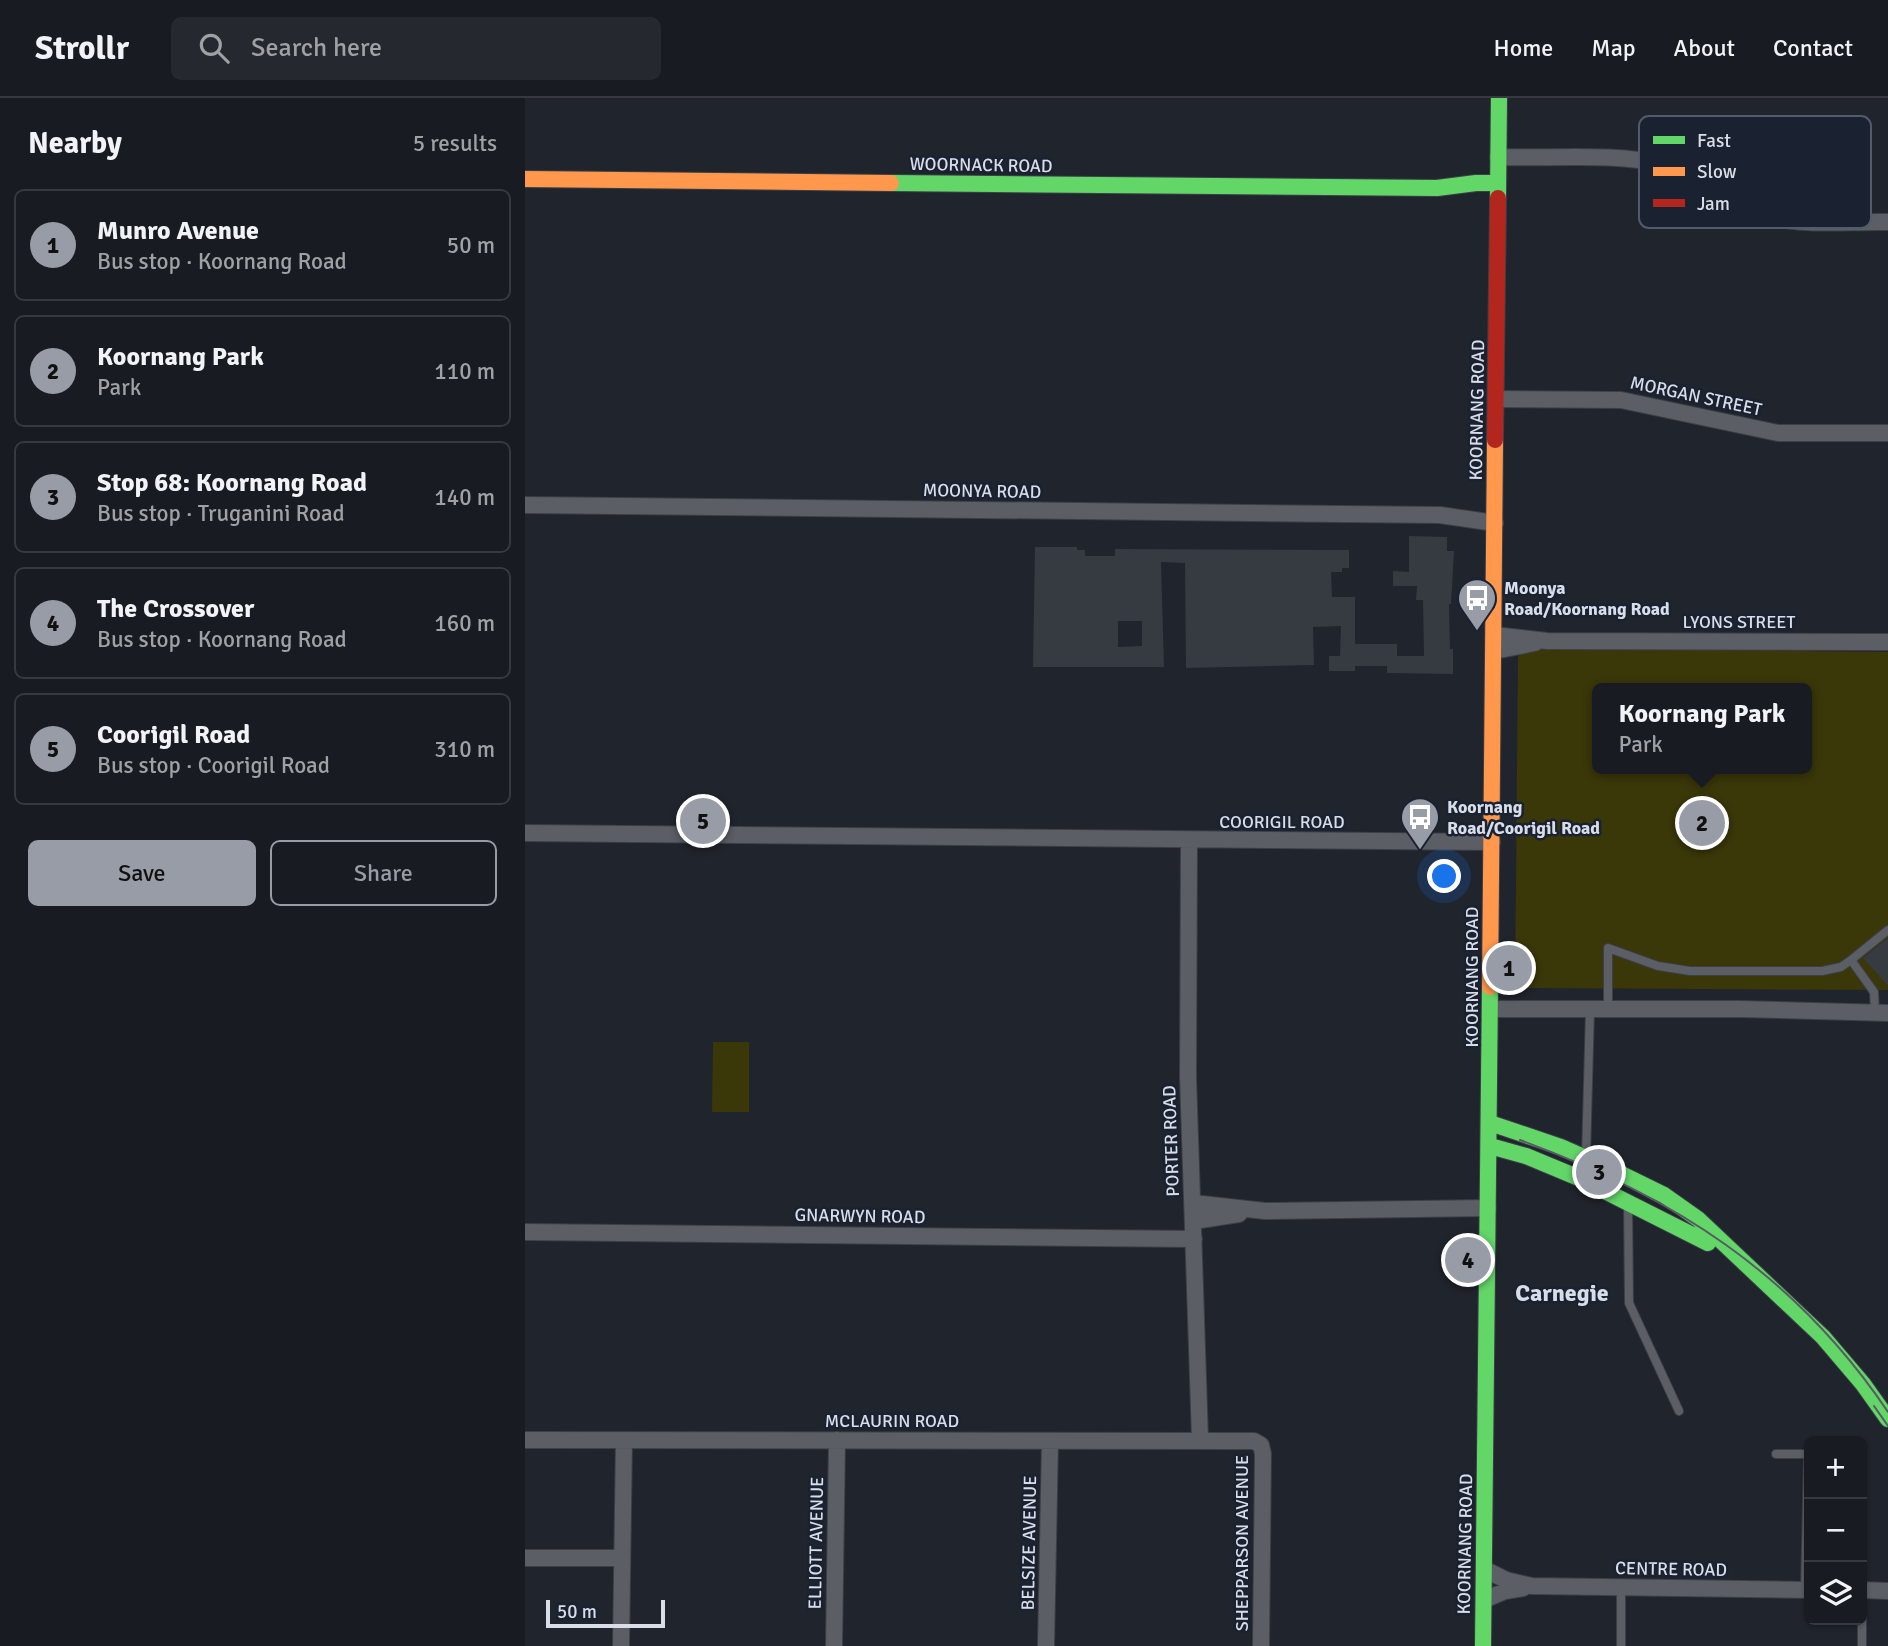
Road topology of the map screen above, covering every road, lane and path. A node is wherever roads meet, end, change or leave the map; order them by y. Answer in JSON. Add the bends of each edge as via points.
{"nodes":[{"id":1,"x":1499,"y":98,"type":"edge"},
{"id":2,"x":1498,"y":157,"type":"junction"},
{"id":3,"x":1639,"y":161,"type":"edge"},
{"id":4,"x":525,"y":180,"type":"edge"},
{"id":5,"x":1498,"y":189,"type":"junction"},
{"id":6,"x":1496,"y":399,"type":"junction"},
{"id":7,"x":1888,"y":433,"type":"edge"},
{"id":8,"x":525,"y":505,"type":"edge"},
{"id":9,"x":1495,"y":515,"type":"junction"},
{"id":10,"x":1888,"y":642,"type":"edge"},
{"id":11,"x":1494,"y":643,"type":"junction"},
{"id":12,"x":525,"y":833,"type":"edge"},
{"id":13,"x":1189,"y":840,"type":"junction"},
{"id":14,"x":1492,"y":842,"type":"junction"},
{"id":15,"x":1888,"y":930,"type":"edge"},
{"id":16,"x":1851,"y":960,"type":"junction"},
{"id":17,"x":1608,"y":1008,"type":"junction"},
{"id":18,"x":1491,"y":1009,"type":"junction"},
{"id":19,"x":1590,"y":1009,"type":"junction"},
{"id":20,"x":1882,"y":1012,"type":"edge"},
{"id":21,"x":1490,"y":1123,"type":"junction"},
{"id":22,"x":1489,"y":1146,"type":"junction"},
{"id":23,"x":1586,"y":1158,"type":"junction"},
{"id":24,"x":1628,"y":1202,"type":"junction"},
{"id":25,"x":1193,"y":1203,"type":"junction"},
{"id":26,"x":1488,"y":1208,"type":"junction"},
{"id":27,"x":1265,"y":1210,"type":"junction"},
{"id":28,"x":1194,"y":1221,"type":"junction"},
{"id":29,"x":525,"y":1232,"type":"edge"},
{"id":30,"x":1194,"y":1239,"type":"junction"},
{"id":31,"x":1755,"y":1273,"type":"junction"},
{"id":32,"x":1679,"y":1411,"type":"dead end"},
{"id":33,"x":1888,"y":1419,"type":"edge"},
{"id":34,"x":1200,"y":1439,"type":"junction"},
{"id":35,"x":525,"y":1440,"type":"edge"},
{"id":36,"x":624,"y":1440,"type":"junction"},
{"id":37,"x":837,"y":1440,"type":"junction"},
{"id":38,"x":1049,"y":1441,"type":"junction"},
{"id":39,"x":1259,"y":1442,"type":"joint"},
{"id":40,"x":1776,"y":1454,"type":"dead end"},
{"id":41,"x":525,"y":1558,"type":"edge"},
{"id":42,"x":622,"y":1558,"type":"junction"},
{"id":43,"x":1807,"y":1562,"type":"edge"},
{"id":44,"x":1484,"y":1569,"type":"junction"},
{"id":45,"x":1532,"y":1586,"type":"junction"},
{"id":46,"x":1621,"y":1588,"type":"junction"},
{"id":47,"x":1804,"y":1590,"type":"edge"},
{"id":48,"x":1867,"y":1590,"type":"edge"},
{"id":49,"x":1888,"y":1591,"type":"edge"},
{"id":50,"x":1484,"y":1600,"type":"junction"},
{"id":51,"x":1862,"y":1625,"type":"edge"},
{"id":52,"x":621,"y":1646,"type":"edge"},
{"id":53,"x":834,"y":1646,"type":"edge"},
{"id":54,"x":1046,"y":1646,"type":"edge"},
{"id":55,"x":1261,"y":1646,"type":"edge"},
{"id":56,"x":1483,"y":1646,"type":"edge"},
{"id":57,"x":1621,"y":1646,"type":"edge"},
{"id":58,"x":1862,"y":1646,"type":"edge"}],
"edges":[{"from":1,"to":2,"type":"street","name":"KOORNANG ROAD"},
{"from":2,"to":3,"type":"street"},
{"from":2,"to":5,"type":"street","name":"KOORNANG ROAD"},
{"from":4,"to":5,"type":"street","name":"WOORNACK ROAD","via":[[1437,188],[1467,184]]},
{"from":5,"to":6,"type":"street","name":"KOORNANG ROAD"},
{"from":6,"to":7,"type":"street","name":"MORGAN STREET","via":[[1621,400],[1778,433]]},
{"from":6,"to":9,"type":"street","name":"KOORNANG ROAD"},
{"from":8,"to":9,"type":"street","name":"MOONYA ROAD"},
{"from":9,"to":11,"type":"street","name":"KOORNANG ROAD"},
{"from":10,"to":11,"type":"street","name":"LYONS STREET"},
{"from":11,"to":14,"type":"street","name":"KOORNANG ROAD"},
{"from":12,"to":13,"type":"street","name":"COORIGIL ROAD"},
{"from":13,"to":14,"type":"street","name":"COORIGIL ROAD"},
{"from":13,"to":25,"type":"street","name":"PORTER ROAD","via":[[1188,1076]]},
{"from":14,"to":18,"type":"street","name":"KOORNANG ROAD"},
{"from":15,"to":16,"type":"lane"},
{"from":16,"to":17,"type":"lane","via":[[1822,971],[1690,971],[1658,966],[1608,948]]},
{"from":16,"to":20,"type":"lane"},
{"from":17,"to":19,"type":"street"},
{"from":17,"to":20,"type":"street"},
{"from":18,"to":19,"type":"street"},
{"from":18,"to":21,"type":"street","name":"KOORNANG ROAD"},
{"from":19,"to":23,"type":"lane"},
{"from":21,"to":22,"type":"street","name":"KOORNANG ROAD"},
{"from":21,"to":23,"type":"street"},
{"from":22,"to":24,"type":"street","via":[[1552,1166]]},
{"from":22,"to":26,"type":"street","name":"KOORNANG ROAD"},
{"from":23,"to":31,"type":"street","via":[[1664,1195],[1698,1219]]},
{"from":24,"to":31,"type":"street","via":[[1690,1232]]},
{"from":24,"to":32,"type":"lane","via":[[1629,1303]]},
{"from":25,"to":27,"type":"street"},
{"from":25,"to":28,"type":"street","name":"PORTER ROAD"},
{"from":26,"to":27,"type":"street"},
{"from":26,"to":44,"type":"street","name":"KOORNANG ROAD"},
{"from":27,"to":28,"type":"street"},
{"from":28,"to":30,"type":"street","name":"PORTER ROAD"},
{"from":29,"to":30,"type":"street","name":"GNARWYN ROAD"},
{"from":30,"to":34,"type":"street","name":"PORTER ROAD"},
{"from":31,"to":33,"type":"street","via":[[1823,1337]]},
{"from":34,"to":38,"type":"street","name":"MCLAURIN ROAD"},
{"from":34,"to":39,"type":"street","name":"MCLAURIN ROAD"},
{"from":35,"to":36,"type":"street","name":"MCLAURIN ROAD"},
{"from":36,"to":37,"type":"street","name":"MCLAURIN ROAD"},
{"from":36,"to":42,"type":"street"},
{"from":37,"to":38,"type":"street","name":"MCLAURIN ROAD"},
{"from":37,"to":53,"type":"street","name":"ELLIOTT AVENUE"},
{"from":38,"to":54,"type":"street","name":"BELSIZE AVENUE"},
{"from":39,"to":55,"type":"street","name":"SHEPPARSON AVENUE","via":[[1263,1454]]},
{"from":40,"to":43,"type":"lane","via":[[1808,1454]]},
{"from":41,"to":42,"type":"street"},
{"from":42,"to":52,"type":"street"},
{"from":44,"to":45,"type":"street","name":"CENTRE ROAD"},
{"from":44,"to":50,"type":"street","name":"KOORNANG ROAD"},
{"from":45,"to":46,"type":"street","name":"CENTRE ROAD"},
{"from":45,"to":50,"type":"street","name":"CENTRE ROAD"},
{"from":46,"to":47,"type":"street","name":"CENTRE ROAD"},
{"from":46,"to":57,"type":"lane"},
{"from":48,"to":49,"type":"street"},
{"from":50,"to":56,"type":"street","name":"KOORNANG ROAD"},
{"from":51,"to":58,"type":"lane"}]}
